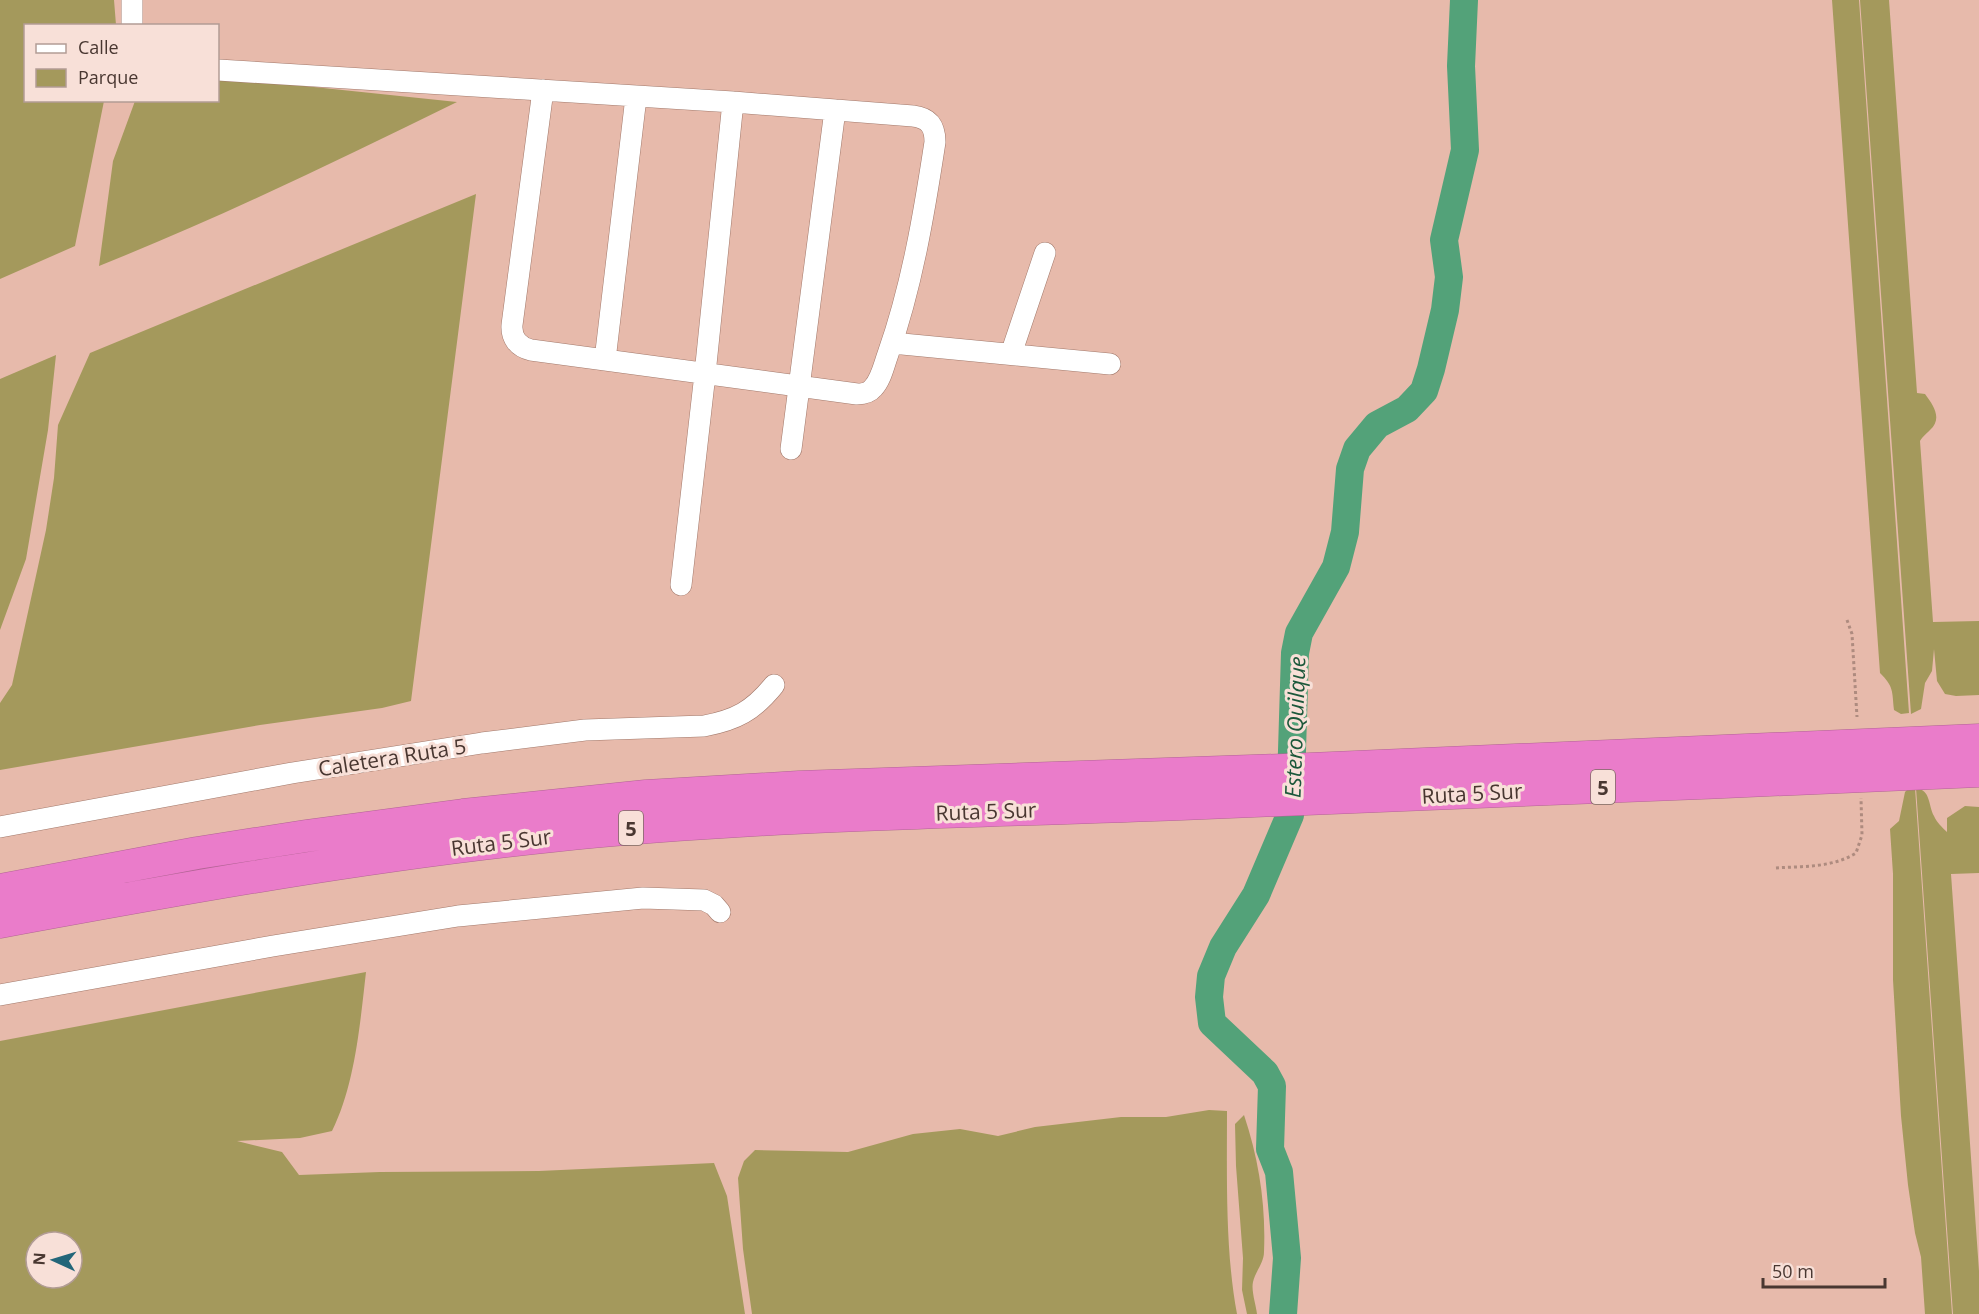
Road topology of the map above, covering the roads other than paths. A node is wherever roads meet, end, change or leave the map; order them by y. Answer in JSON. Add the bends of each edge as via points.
{"nodes":[{"id":1,"x":132,"y":0,"type":"edge"},
{"id":2,"x":132,"y":24,"type":"edge"},
{"id":3,"x":219,"y":70,"type":"edge"},
{"id":4,"x":543,"y":90,"type":"junction"},
{"id":5,"x":636,"y":97,"type":"junction"},
{"id":6,"x":733,"y":102,"type":"junction"},
{"id":7,"x":835,"y":110,"type":"junction"},
{"id":8,"x":1045,"y":253,"type":"dead end"},
{"id":9,"x":892,"y":343,"type":"junction"},
{"id":10,"x":1011,"y":354,"type":"junction"},
{"id":11,"x":605,"y":360,"type":"junction"},
{"id":12,"x":1110,"y":364,"type":"dead end"},
{"id":13,"x":705,"y":374,"type":"junction"},
{"id":14,"x":799,"y":387,"type":"junction"},
{"id":15,"x":791,"y":448,"type":"dead end"},
{"id":16,"x":681,"y":585,"type":"dead end"},
{"id":17,"x":774,"y":685,"type":"dead end"},
{"id":18,"x":1979,"y":740,"type":"edge"},
{"id":19,"x":1894,"y":759,"type":"junction"},
{"id":20,"x":1979,"y":771,"type":"edge"},
{"id":21,"x":0,"y":826,"type":"edge"},
{"id":22,"x":0,"y":890,"type":"edge"},
{"id":23,"x":720,"y":912,"type":"dead end"},
{"id":24,"x":0,"y":922,"type":"edge"},
{"id":25,"x":0,"y":995,"type":"edge"}],
"edges":[{"from":1,"to":2,"type":"street"},
{"from":3,"to":4,"type":"street"},
{"from":4,"to":5,"type":"street"},
{"from":4,"to":11,"type":"street","via":[[513,336],[525,349]]},
{"from":5,"to":6,"type":"street"},
{"from":5,"to":11,"type":"street"},
{"from":6,"to":7,"type":"street"},
{"from":6,"to":13,"type":"street"},
{"from":7,"to":9,"type":"street","via":[[920,117],[934,129],[918,245]]},
{"from":7,"to":14,"type":"street"},
{"from":8,"to":10,"type":"street"},
{"from":9,"to":10,"type":"street"},
{"from":9,"to":14,"type":"street","via":[[875,386],[867,392]]},
{"from":10,"to":12,"type":"street"},
{"from":11,"to":13,"type":"street"},
{"from":13,"to":14,"type":"street"},
{"from":13,"to":16,"type":"street"},
{"from":14,"to":15,"type":"street"},
{"from":17,"to":21,"type":"street","name":"Caletera Ruta 5","via":[[736,718],[712,724],[585,730],[482,743]]},
{"from":18,"to":19,"type":"highway","name":"Ruta 5 Sur","number":"5","via":[[1933,742]]},
{"from":19,"to":20,"type":"highway","name":"Ruta 5 Sur","number":"5","via":[[1935,773]]},
{"from":19,"to":22,"type":"highway","name":"Ruta 5 Sur","number":"5","via":[[1310,769],[799,787],[593,801],[306,836]]},
{"from":19,"to":24,"type":"highway","name":"Ruta 5 Sur","number":"5","via":[[1311,800],[738,821],[566,834],[324,865]]},
{"from":23,"to":25,"type":"street","via":[[704,900],[643,898],[458,916]]}]}
